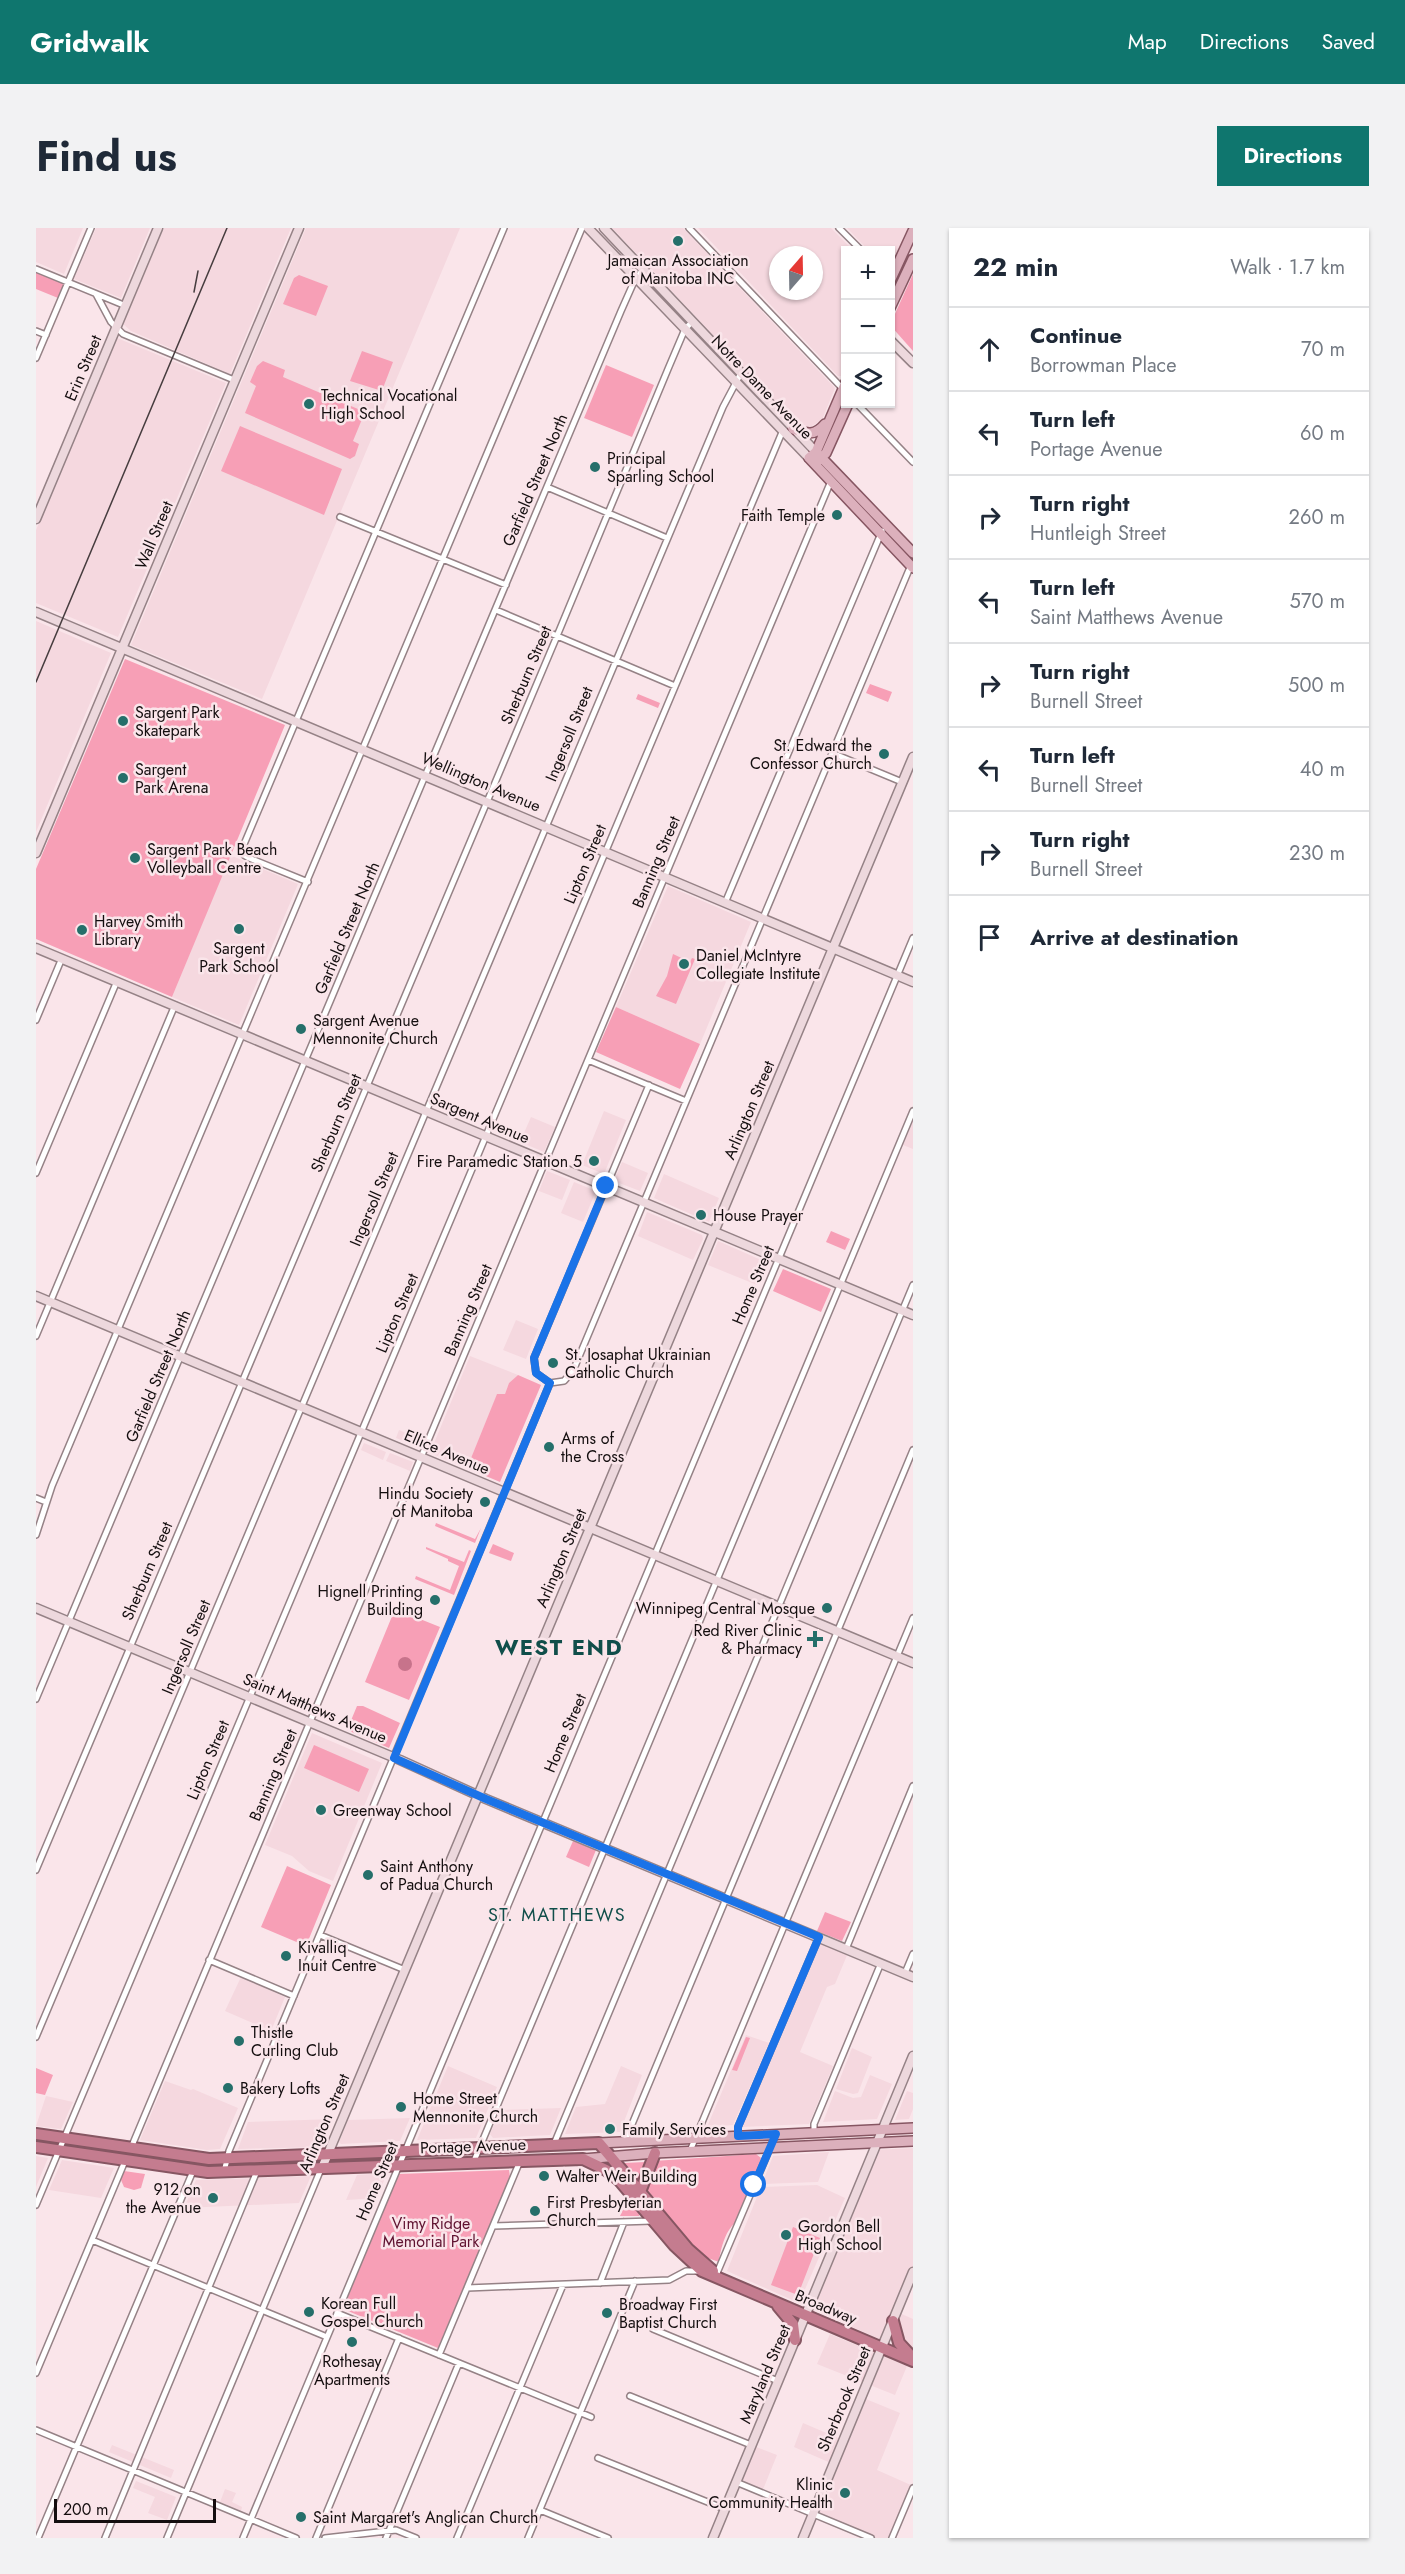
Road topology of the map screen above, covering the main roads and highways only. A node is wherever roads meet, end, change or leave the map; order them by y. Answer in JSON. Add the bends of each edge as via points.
{"nodes":[{"id":1,"x":158,"y":228,"type":"edge"},
{"id":2,"x":299,"y":228,"type":"edge"},
{"id":3,"x":588,"y":228,"type":"edge"},
{"id":4,"x":604,"y":228,"type":"edge"},
{"id":5,"x":913,"y":231,"type":"edge"},
{"id":6,"x":910,"y":245,"type":"edge"},
{"id":7,"x":913,"y":259,"type":"edge"},
{"id":8,"x":895,"y":273,"type":"edge"},
{"id":9,"x":895,"y":300,"type":"edge"},
{"id":10,"x":895,"y":344,"type":"edge"},
{"id":11,"x":913,"y":363,"type":"edge"},
{"id":12,"x":841,"y":396,"type":"edge"},
{"id":13,"x":846,"y":408,"type":"edge"},
{"id":14,"x":831,"y":417,"type":"junction"},
{"id":15,"x":793,"y":429,"type":"junction"},
{"id":16,"x":816,"y":458,"type":"junction"},
{"id":17,"x":36,"y":519,"type":"edge"},
{"id":18,"x":913,"y":553,"type":"edge"},
{"id":19,"x":912,"y":566,"type":"edge"},
{"id":20,"x":36,"y":612,"type":"edge"},
{"id":21,"x":122,"y":649,"type":"junction"},
{"id":22,"x":913,"y":757,"type":"edge"},
{"id":23,"x":36,"y":853,"type":"edge"},
{"id":24,"x":36,"y":948,"type":"edge"},
{"id":25,"x":833,"y":948,"type":"junction"},
{"id":26,"x":913,"y":982,"type":"edge"},
{"id":27,"x":714,"y":1232,"type":"junction"},
{"id":28,"x":36,"y":1296,"type":"edge"},
{"id":29,"x":913,"y":1315,"type":"edge"},
{"id":30,"x":590,"y":1528,"type":"junction"},
{"id":31,"x":36,"y":1608,"type":"edge"},
{"id":32,"x":913,"y":1663,"type":"edge"},
{"id":33,"x":478,"y":1795,"type":"junction"},
{"id":34,"x":909,"y":1975,"type":"edge"},
{"id":35,"x":913,"y":2056,"type":"edge"},
{"id":36,"x":913,"y":2128,"type":"edge"},
{"id":37,"x":882,"y":2129,"type":"junction"},
{"id":38,"x":36,"y":2134,"type":"edge"},
{"id":39,"x":913,"y":2141,"type":"edge"},
{"id":40,"x":599,"y":2142,"type":"junction"},
{"id":41,"x":877,"y":2143,"type":"junction"},
{"id":42,"x":36,"y":2147,"type":"edge"},
{"id":43,"x":655,"y":2153,"type":"junction"},
{"id":44,"x":327,"y":2154,"type":"junction"},
{"id":45,"x":610,"y":2157,"type":"junction"},
{"id":46,"x":583,"y":2159,"type":"junction"},
{"id":47,"x":322,"y":2168,"type":"junction"},
{"id":48,"x":640,"y":2192,"type":"junction"},
{"id":49,"x":913,"y":2272,"type":"edge"},
{"id":50,"x":727,"y":2282,"type":"junction"},
{"id":51,"x":773,"y":2301,"type":"junction"},
{"id":52,"x":805,"y":2315,"type":"junction"},
{"id":53,"x":893,"y":2321,"type":"junction"},
{"id":54,"x":795,"y":2340,"type":"junction"},
{"id":55,"x":882,"y":2347,"type":"junction"},
{"id":56,"x":913,"y":2360,"type":"edge"},
{"id":57,"x":713,"y":2538,"type":"edge"},
{"id":58,"x":803,"y":2538,"type":"edge"}],
"edges":[{"from":1,"to":17,"type":"main road","name":"Erin Street"},
{"from":2,"to":21,"type":"main road","name":"Wall Street"},
{"from":3,"to":16,"type":"main road","name":"Notre Dame Avenue","via":[[783,430]]},
{"from":4,"to":15,"type":"main road","name":"Notre Dame Avenue"},
{"from":5,"to":6,"type":"main road"},
{"from":6,"to":8,"type":"main road"},
{"from":7,"to":9,"type":"main road"},
{"from":10,"to":11,"type":"main road"},
{"from":12,"to":14,"type":"main road"},
{"from":13,"to":16,"type":"main road","via":[[828,449]]},
{"from":14,"to":15,"type":"main road","via":[[812,434]]},
{"from":14,"to":16,"type":"main road"},
{"from":15,"to":16,"type":"main road","name":"Notre Dame Avenue"},
{"from":16,"to":18,"type":"main road","name":"Notre Dame Avenue"},
{"from":16,"to":19,"type":"main road","name":"Notre Dame Avenue","via":[[831,482]]},
{"from":20,"to":21,"type":"main road","name":"Wellington Avenue"},
{"from":21,"to":23,"type":"main road","name":"Wall Street"},
{"from":21,"to":25,"type":"main road","name":"Wellington Avenue"},
{"from":22,"to":25,"type":"main road","name":"Arlington Street"},
{"from":24,"to":27,"type":"main road","name":"Sargent Avenue"},
{"from":25,"to":26,"type":"main road","name":"Wellington Avenue"},
{"from":25,"to":27,"type":"main road","name":"Arlington Street"},
{"from":27,"to":29,"type":"main road","name":"Sargent Avenue"},
{"from":27,"to":30,"type":"main road","name":"Arlington Street"},
{"from":28,"to":30,"type":"main road","name":"Ellice Avenue"},
{"from":30,"to":32,"type":"main road","name":"Ellice Avenue"},
{"from":30,"to":33,"type":"main road","name":"Arlington Street"},
{"from":31,"to":33,"type":"main road","name":"Saint Matthews Avenue"},
{"from":33,"to":34,"type":"main road","name":"Saint Matthews Avenue"},
{"from":33,"to":44,"type":"main road","name":"Arlington Street"},
{"from":35,"to":37,"type":"main road","name":"Maryland Street"},
{"from":36,"to":37,"type":"main road","name":"Portage Avenue"},
{"from":37,"to":40,"type":"main road","name":"Portage Avenue"},
{"from":37,"to":41,"type":"main road","name":"Maryland Street"},
{"from":38,"to":44,"type":"highway","name":"Portage Avenue","via":[[188,2158]]},
{"from":39,"to":41,"type":"main road","name":"Portage Avenue"},
{"from":40,"to":44,"type":"highway","name":"Portage Avenue"},
{"from":40,"to":45,"type":"highway","name":"Broadway"},
{"from":41,"to":43,"type":"main road","name":"Portage Avenue"},
{"from":41,"to":52,"type":"main road","name":"Maryland Street"},
{"from":42,"to":47,"type":"highway","name":"Portage Avenue","via":[[193,2171]]},
{"from":43,"to":45,"type":"main road","name":"Portage Avenue"},
{"from":43,"to":48,"type":"highway"},
{"from":44,"to":47,"type":"main road","name":"Arlington Street"},
{"from":45,"to":46,"type":"main road","name":"Portage Avenue"},
{"from":45,"to":48,"type":"highway","name":"Broadway"},
{"from":46,"to":47,"type":"highway","name":"Portage Avenue"},
{"from":46,"to":50,"type":"highway","name":"Broadway","via":[[614,2175],[685,2258]]},
{"from":48,"to":50,"type":"highway","name":"Broadway","via":[[693,2253]]},
{"from":49,"to":53,"type":"main road","name":"Sherbrook Street"},
{"from":50,"to":51,"type":"highway","name":"Broadway"},
{"from":51,"to":52,"type":"highway","name":"Broadway"},
{"from":51,"to":54,"type":"highway","via":[[793,2324]]},
{"from":52,"to":54,"type":"main road","name":"Maryland Street"},
{"from":52,"to":55,"type":"highway","name":"Broadway"},
{"from":53,"to":55,"type":"main road","name":"Sherbrook Street"},
{"from":53,"to":56,"type":"highway","via":[[898,2343]]},
{"from":54,"to":57,"type":"main road","name":"Maryland Street"},
{"from":55,"to":56,"type":"highway","name":"Broadway"},
{"from":55,"to":58,"type":"main road","name":"Sherbrook Street"}]}
